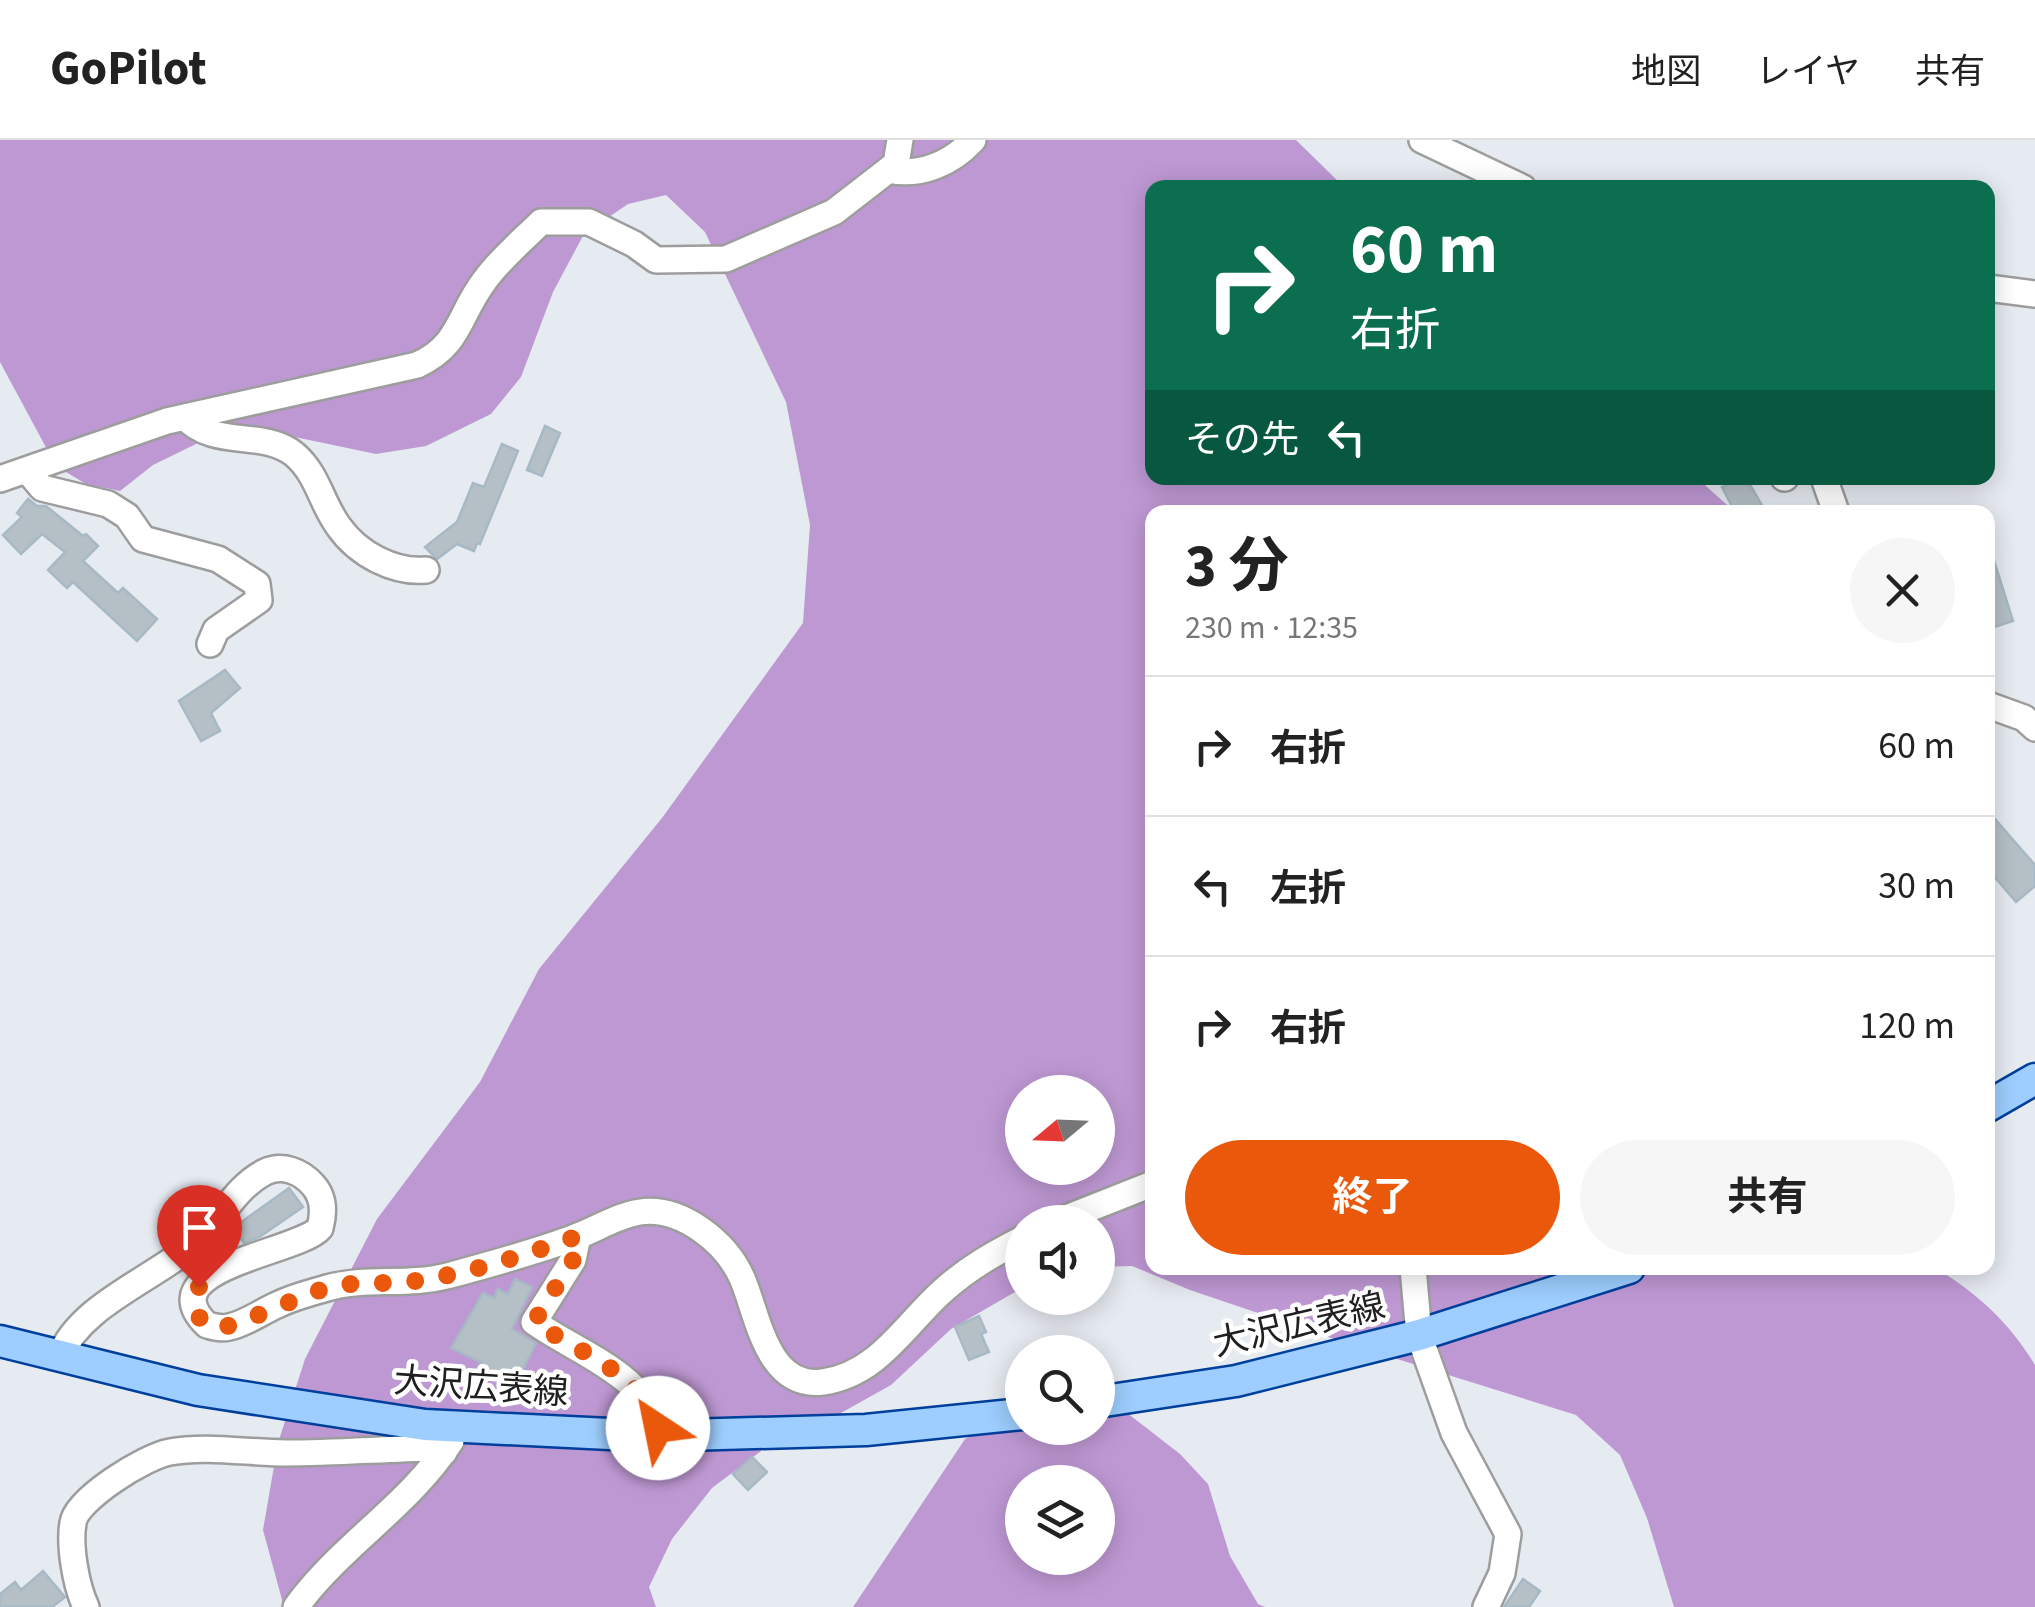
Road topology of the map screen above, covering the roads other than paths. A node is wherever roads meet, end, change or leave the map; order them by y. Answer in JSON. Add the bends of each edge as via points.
{"nodes":[{"id":1,"x":900,"y":140,"type":"edge"},
{"id":2,"x":972,"y":140,"type":"edge"},
{"id":3,"x":1422,"y":140,"type":"edge"},
{"id":4,"x":888,"y":170,"type":"junction"},
{"id":5,"x":1506,"y":180,"type":"edge"},
{"id":6,"x":1995,"y":289,"type":"edge"},
{"id":7,"x":2035,"y":294,"type":"edge"},
{"id":8,"x":185,"y":417,"type":"junction"},
{"id":9,"x":27,"y":470,"type":"junction"},
{"id":10,"x":0,"y":479,"type":"edge"},
{"id":11,"x":426,"y":570,"type":"dead end"},
{"id":12,"x":210,"y":644,"type":"dead end"},
{"id":13,"x":1995,"y":708,"type":"edge"},
{"id":14,"x":2035,"y":728,"type":"edge"},
{"id":15,"x":2035,"y":1079,"type":"edge"},
{"id":16,"x":1995,"y":1102,"type":"edge"},
{"id":17,"x":1145,"y":1187,"type":"edge"},
{"id":18,"x":1099,"y":1205,"type":"edge"},
{"id":19,"x":578,"y":1236,"type":"junction"},
{"id":20,"x":1005,"y":1248,"type":"edge"},
{"id":21,"x":1413,"y":1275,"type":"edge"},
{"id":22,"x":1607,"y":1275,"type":"edge"},
{"id":23,"x":1420,"y":1334,"type":"junction"},
{"id":24,"x":0,"y":1341,"type":"edge"},
{"id":25,"x":60,"y":1356,"type":"junction"},
{"id":26,"x":1115,"y":1399,"type":"edge"},
{"id":27,"x":1005,"y":1416,"type":"edge"},
{"id":28,"x":659,"y":1436,"type":"junction"},
{"id":29,"x":448,"y":1439,"type":"junction"},
{"id":30,"x":86,"y":1607,"type":"edge"},
{"id":31,"x":296,"y":1607,"type":"edge"},
{"id":32,"x":1486,"y":1607,"type":"edge"}],
"edges":[{"from":1,"to":4,"type":"street","via":[[896,164]]},
{"from":2,"to":4,"type":"street","via":[[940,164]]},
{"from":3,"to":5,"type":"street"},
{"from":4,"to":8,"type":"street","via":[[834,212],[706,262],[656,260],[589,222],[541,222],[487,276],[437,356]]},
{"from":6,"to":7,"type":"street"},
{"from":8,"to":9,"type":"street"},
{"from":8,"to":11,"type":"street","via":[[209,434],[283,447],[307,467],[339,528],[361,549],[400,570]]},
{"from":9,"to":10,"type":"street"},
{"from":9,"to":12,"type":"street","via":[[42,488],[119,509],[143,538],[218,559],[257,584],[259,600],[216,630]]},
{"from":13,"to":14,"type":"street"},
{"from":15,"to":16,"type":"main road"},
{"from":17,"to":18,"type":"street"},
{"from":19,"to":20,"type":"street","via":[[644,1212],[691,1222],[741,1276],[773,1358],[806,1382],[822,1382],[881,1355],[943,1290]]},
{"from":19,"to":25,"type":"street","via":[[442,1277],[334,1286],[232,1327],[207,1325],[194,1305],[195,1292],[212,1274],[304,1241],[320,1228],[318,1190],[300,1172],[276,1169],[248,1185],[196,1242],[90,1318]]},
{"from":19,"to":28,"type":"street","via":[[573,1260],[534,1322],[623,1379],[655,1416]]},
{"from":21,"to":23,"type":"street"},
{"from":22,"to":23,"type":"main road","name":"大沢広表線"},
{"from":23,"to":26,"type":"main road","name":"大沢広表線","via":[[1236,1381]]},
{"from":23,"to":32,"type":"street","via":[[1454,1432],[1508,1534],[1502,1573]]},
{"from":24,"to":25,"type":"main road","name":"大沢広表線"},
{"from":25,"to":29,"type":"main road","name":"大沢広表線"},
{"from":27,"to":28,"type":"main road","name":"大沢広表線","via":[[866,1430]]},
{"from":28,"to":29,"type":"main road","name":"大沢広表線"},
{"from":29,"to":30,"type":"street","via":[[433,1448],[171,1451],[148,1460],[82,1506],[72,1523]]},
{"from":29,"to":31,"type":"street","via":[[388,1515]]}]}
